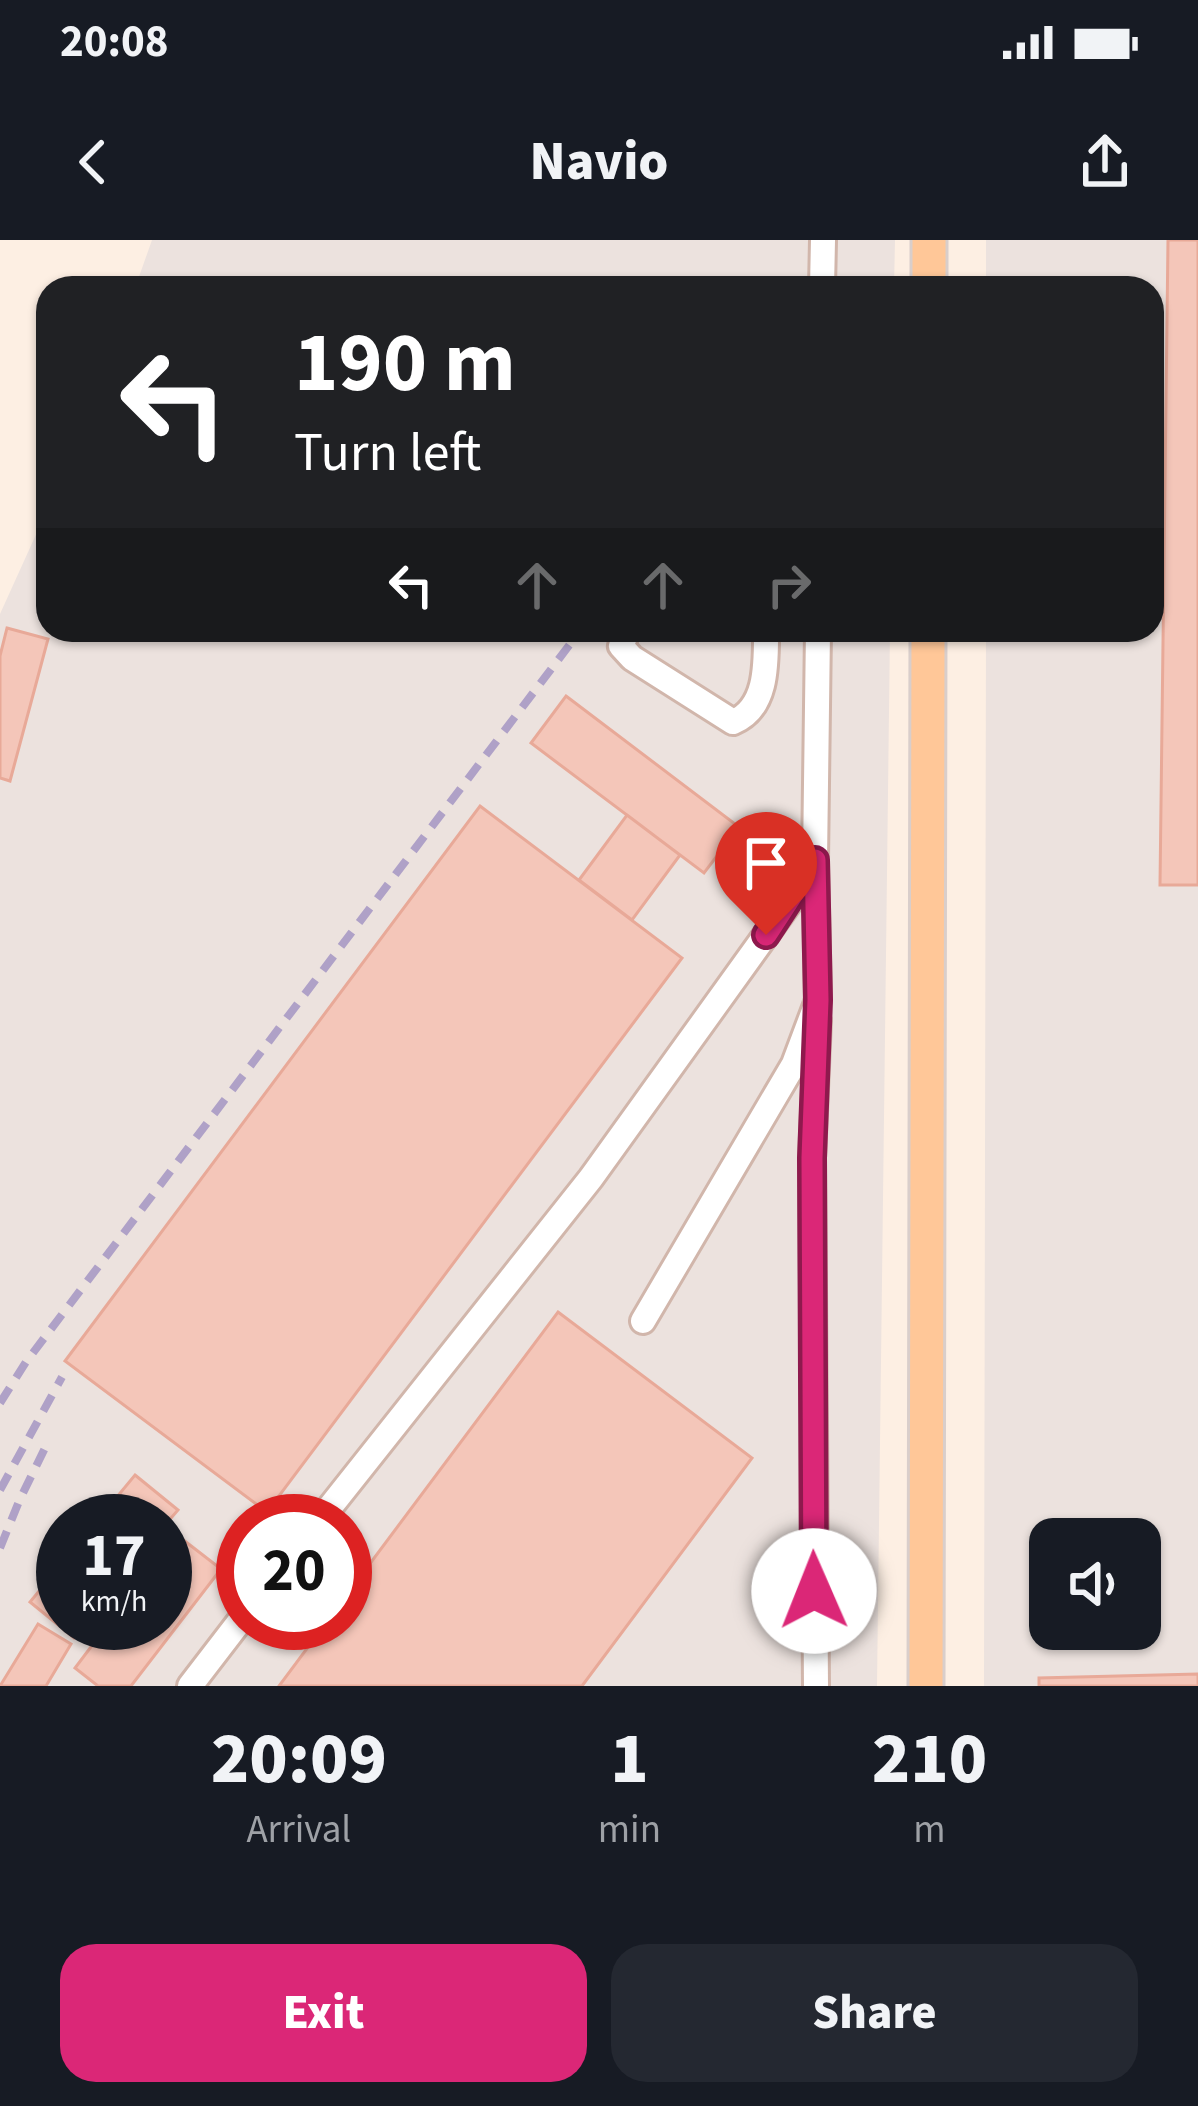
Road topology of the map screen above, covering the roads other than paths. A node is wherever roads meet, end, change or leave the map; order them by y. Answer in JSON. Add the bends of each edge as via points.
{"nodes":[{"id":1,"x":823,"y":240,"type":"edge"},
{"id":2,"x":929,"y":240,"type":"edge"},
{"id":3,"x":822,"y":276,"type":"edge"},
{"id":4,"x":929,"y":276,"type":"edge"},
{"id":5,"x":623,"y":642,"type":"edge"},
{"id":6,"x":766,"y":642,"type":"edge"},
{"id":7,"x":818,"y":642,"type":"edge"},
{"id":8,"x":928,"y":642,"type":"edge"},
{"id":9,"x":815,"y":860,"type":"junction"},
{"id":10,"x":818,"y":1000,"type":"junction"},
{"id":11,"x":643,"y":1321,"type":"dead end"},
{"id":12,"x":340,"y":1494,"type":"edge"},
{"id":13,"x":218,"y":1650,"type":"edge"},
{"id":14,"x":190,"y":1686,"type":"edge"},
{"id":15,"x":816,"y":1686,"type":"edge"},
{"id":16,"x":926,"y":1686,"type":"edge"}],
"edges":[{"from":1,"to":3,"type":"lane"},
{"from":2,"to":4,"type":"main road"},
{"from":5,"to":6,"type":"lane","via":[[632,658],[733,722],[746,717],[764,684]]},
{"from":7,"to":9,"type":"lane"},
{"from":8,"to":16,"type":"main road"},
{"from":9,"to":10,"type":"lane"},
{"from":9,"to":12,"type":"lane","via":[[591,1178]]},
{"from":10,"to":11,"type":"lane","via":[[794,1064]]},
{"from":10,"to":15,"type":"lane"},
{"from":13,"to":14,"type":"lane"}]}
